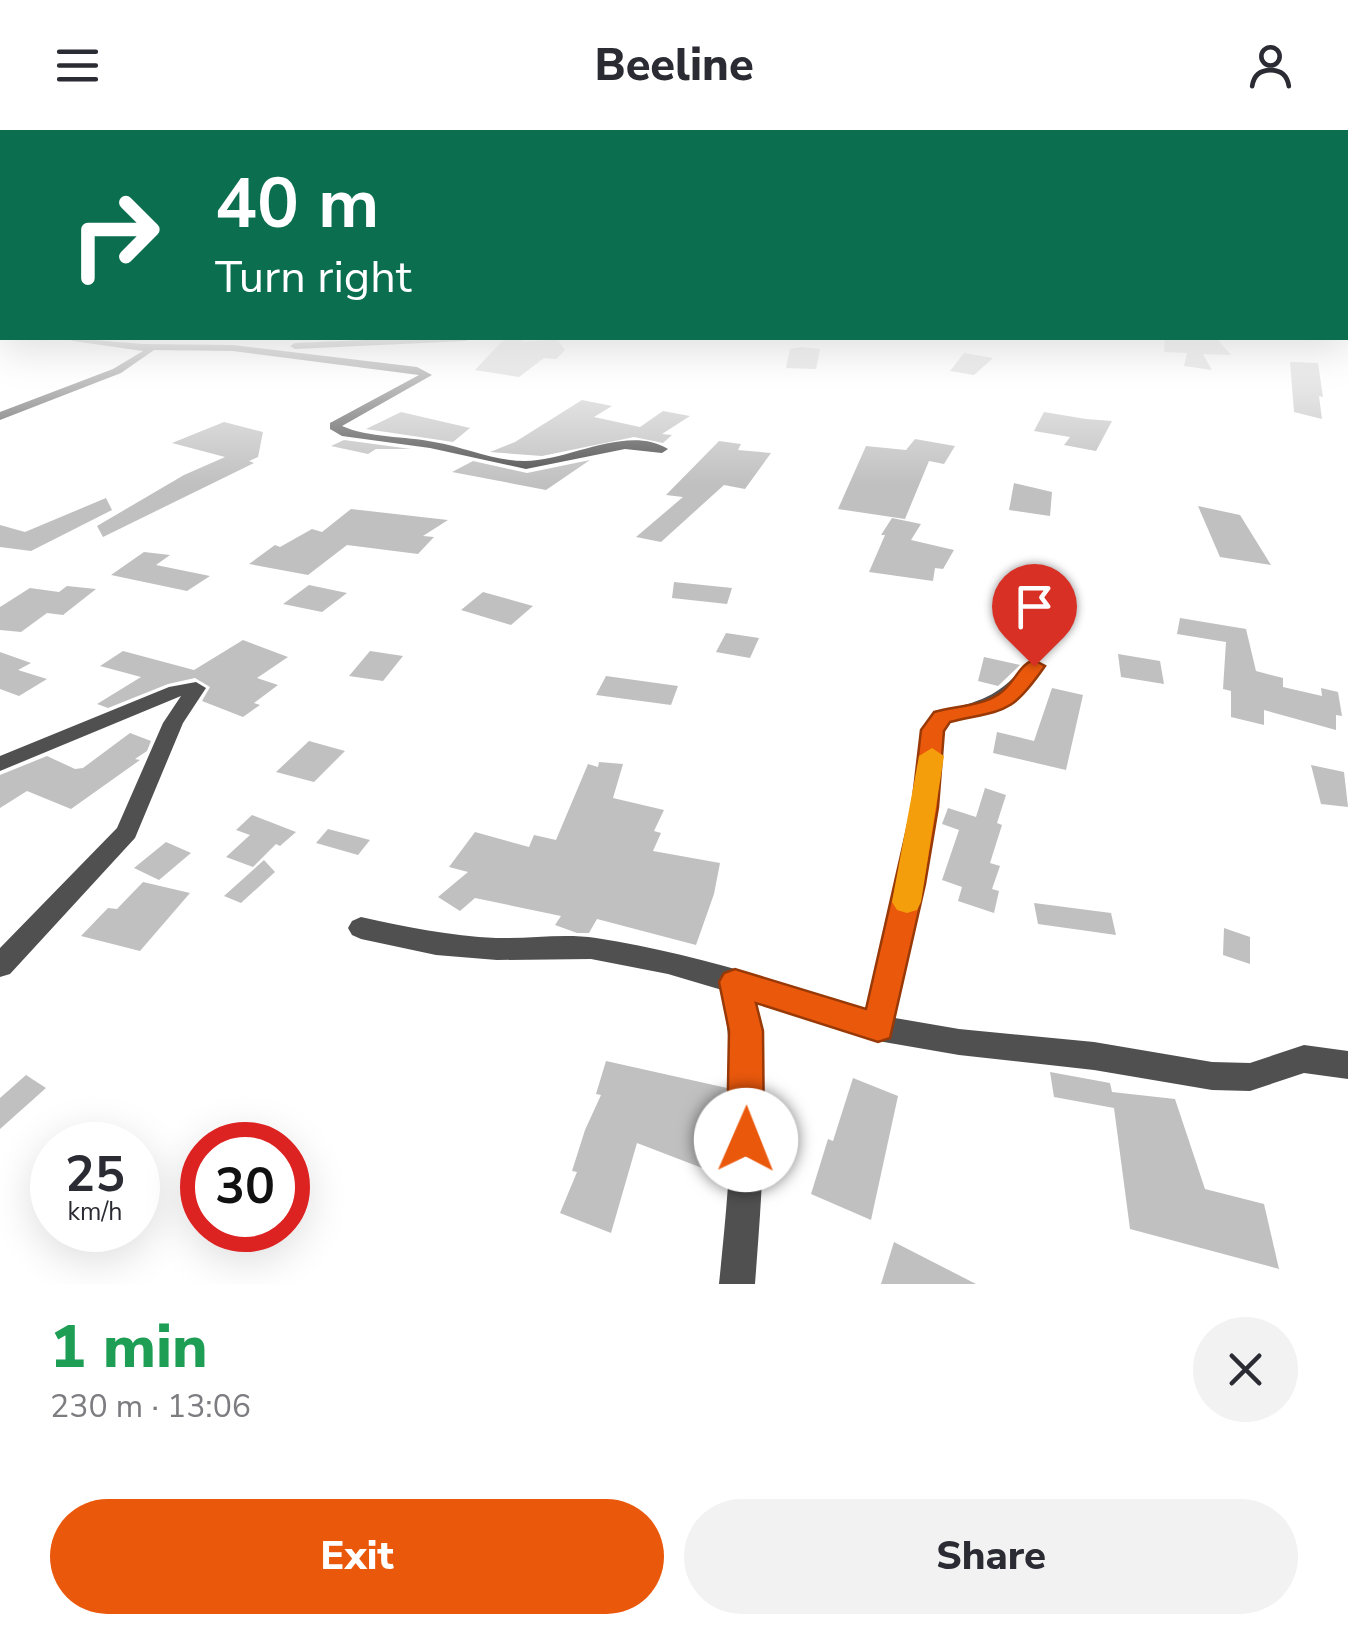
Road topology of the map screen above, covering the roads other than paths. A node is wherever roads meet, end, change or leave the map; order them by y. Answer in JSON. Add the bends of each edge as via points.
{"nodes":[{"id":1,"x":99,"y":378,"type":"edge"},
{"id":2,"x":421,"y":378,"type":"edge"},
{"id":3,"x":0,"y":416,"type":"edge"},
{"id":4,"x":662,"y":449,"type":"dead end"},
{"id":5,"x":1034,"y":666,"type":"dead end"},
{"id":6,"x":0,"y":764,"type":"edge"},
{"id":7,"x":361,"y":928,"type":"dead end"},
{"id":8,"x":0,"y":966,"type":"edge"},
{"id":9,"x":735,"y":982,"type":"junction"},
{"id":10,"x":878,"y":1028,"type":"junction"},
{"id":11,"x":1348,"y":1065,"type":"edge"},
{"id":12,"x":738,"y":1284,"type":"edge"}],
"edges":[{"from":1,"to":3,"type":"street"},
{"from":2,"to":4,"type":"street","via":[[334,428],[523,465],[626,444]]},
{"from":5,"to":10,"type":"street","via":[[1012,696],[942,717],[933,730],[922,826]]},
{"from":6,"to":8,"type":"street","via":[[196,688],[173,723],[127,832]]},
{"from":7,"to":9,"type":"street","via":[[436,944],[591,948]]},
{"from":9,"to":10,"type":"street"},
{"from":9,"to":12,"type":"street","via":[[746,1031],[747,1105]]},
{"from":10,"to":11,"type":"street","via":[[1212,1076],[1250,1078],[1304,1058]]}]}
